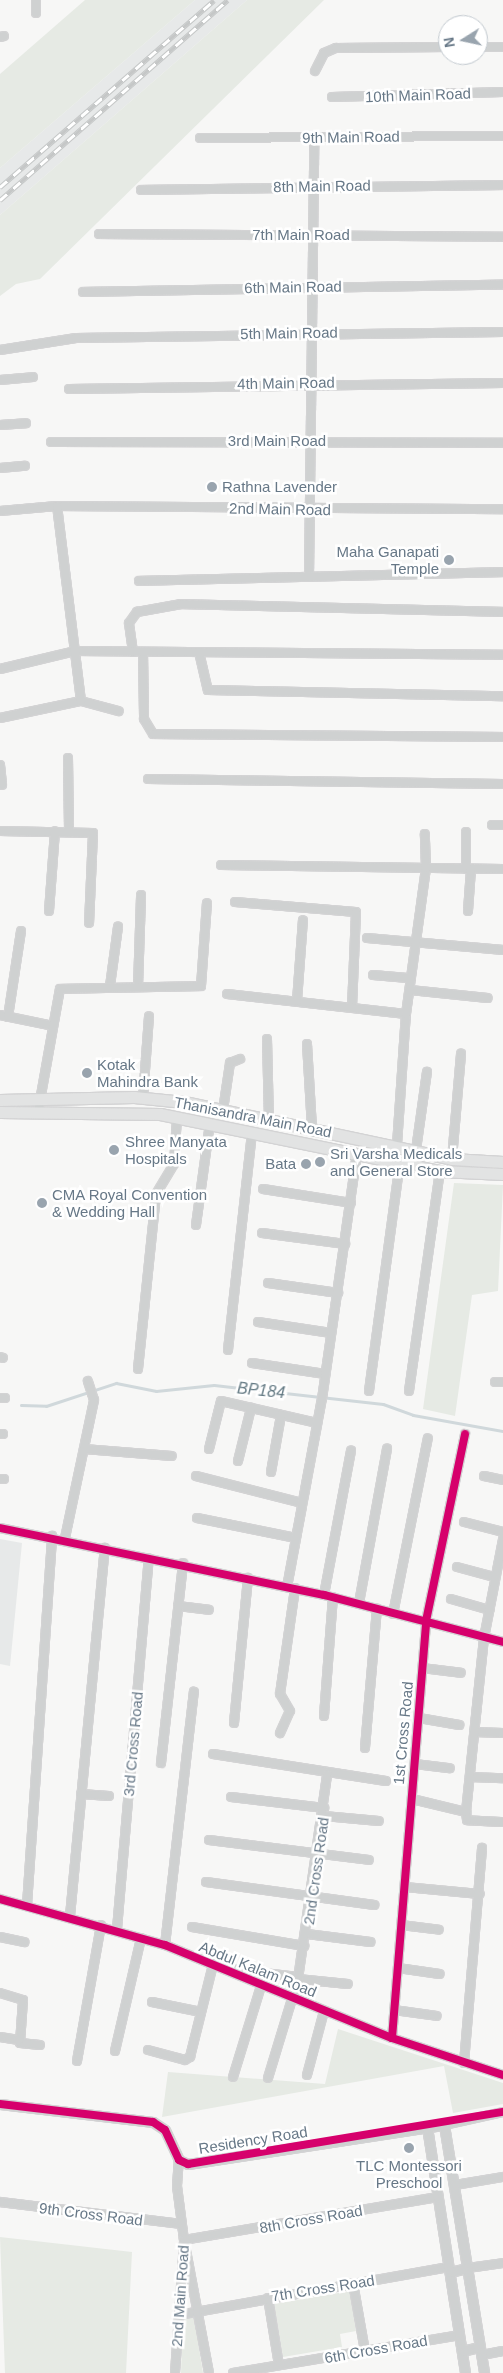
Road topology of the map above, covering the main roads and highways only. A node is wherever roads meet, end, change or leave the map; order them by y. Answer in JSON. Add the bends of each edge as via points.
{"nodes":[{"id":1,"x":0,"y":1100,"type":"edge"},
{"id":2,"x":0,"y":1112,"type":"edge"},
{"id":3,"x":503,"y":1162,"type":"edge"},
{"id":4,"x":503,"y":1174,"type":"edge"}],
"edges":[{"from":1,"to":3,"type":"main road","name":"Thanisandra Main Road","via":[[143,1098],[312,1127],[452,1158]]},
{"from":2,"to":4,"type":"main road","name":"Thanisandra Main Road","via":[[118,1111],[177,1117],[440,1170]]}]}
